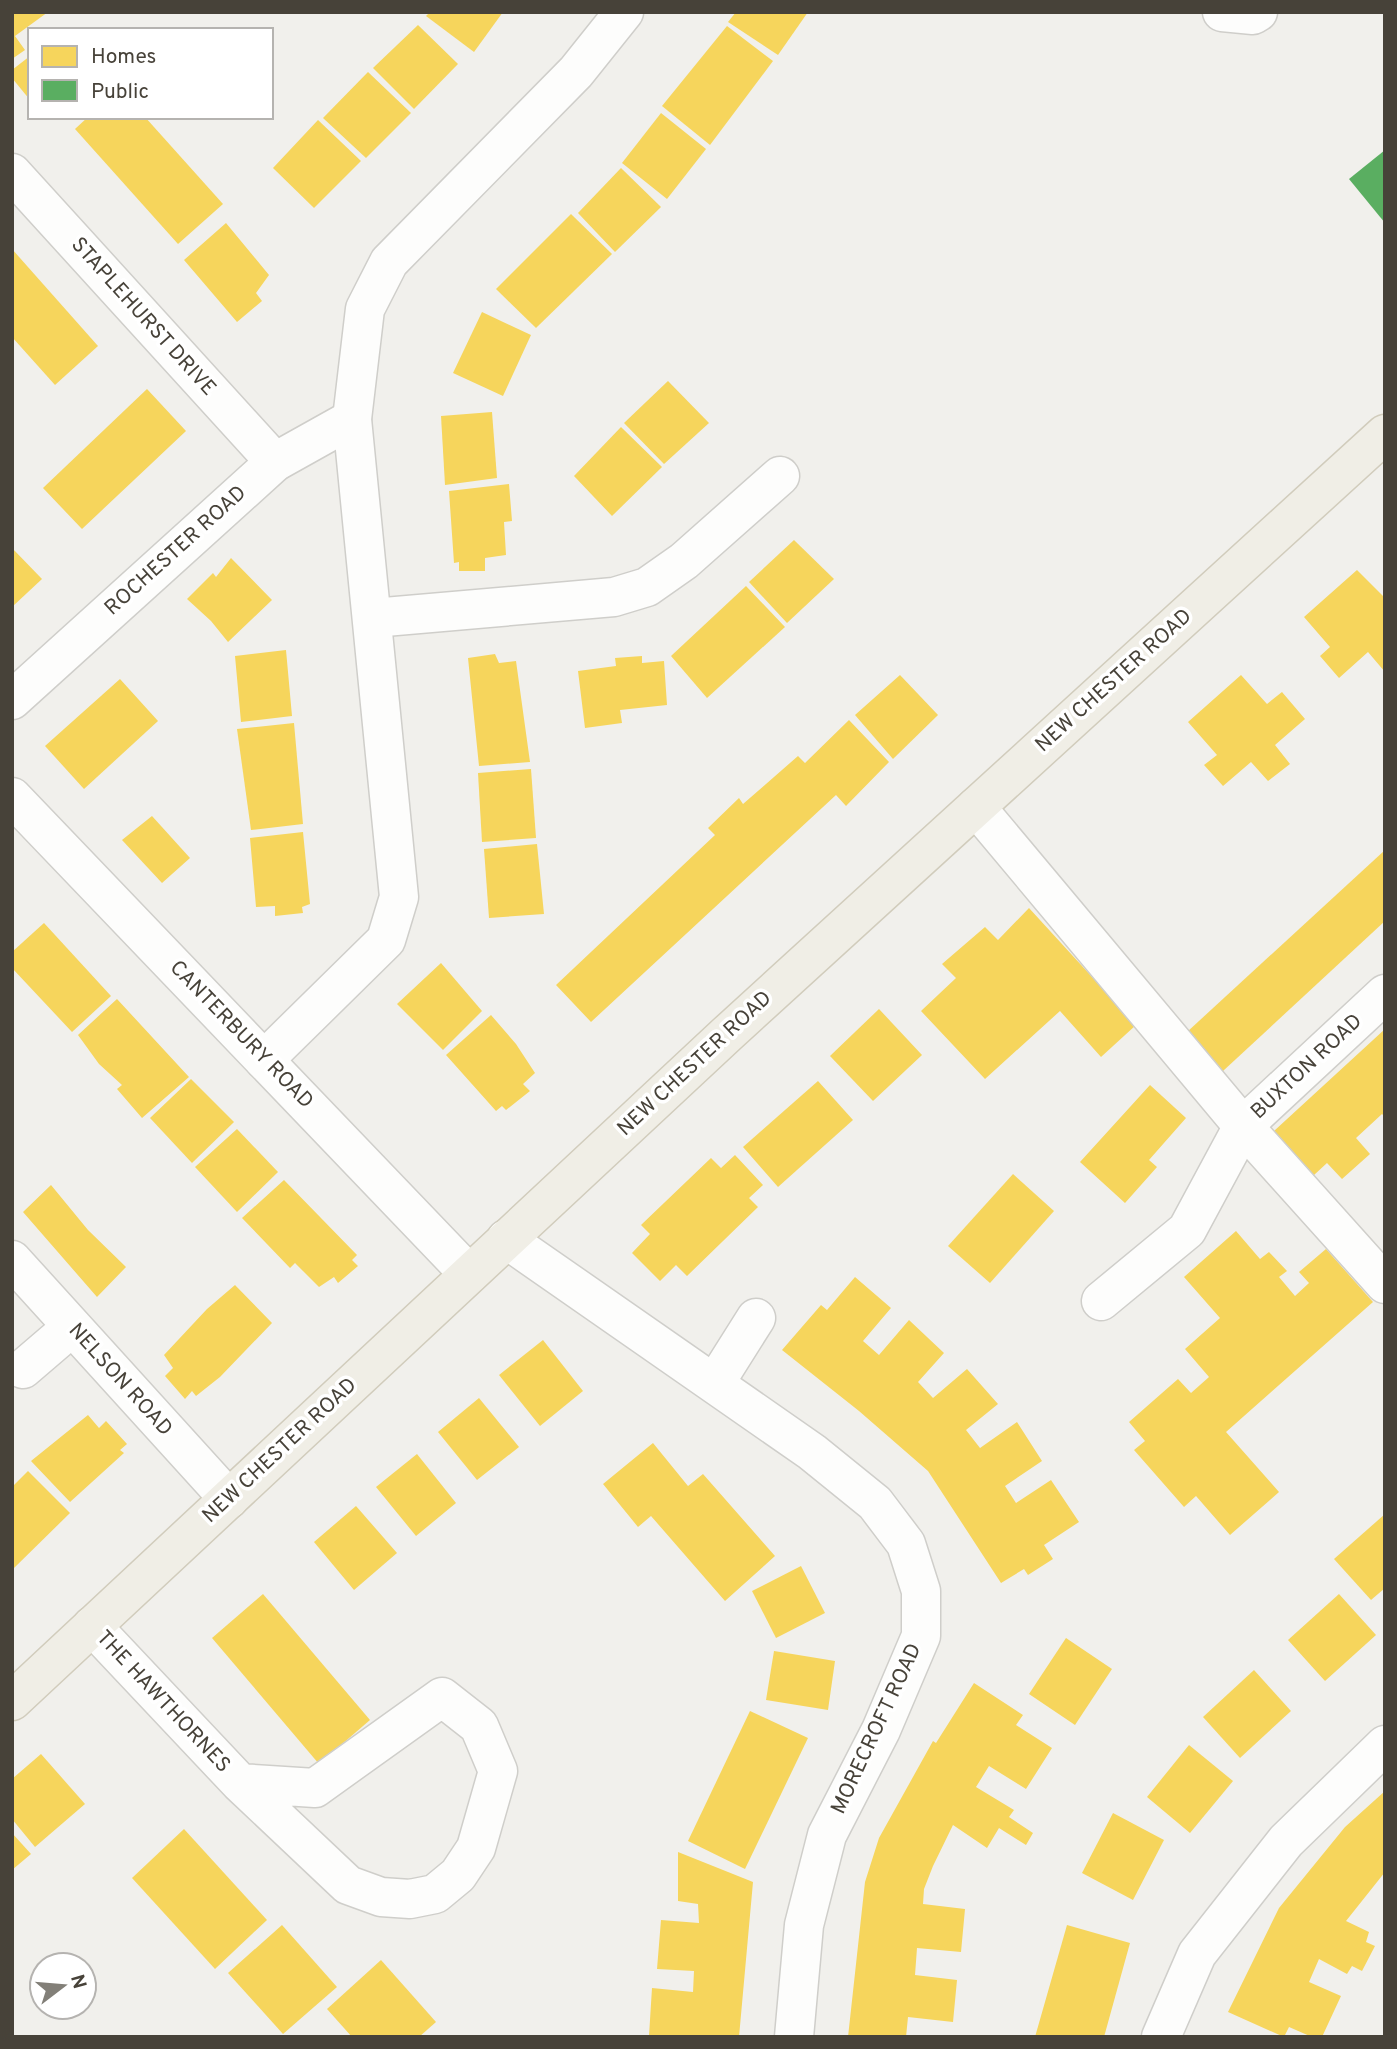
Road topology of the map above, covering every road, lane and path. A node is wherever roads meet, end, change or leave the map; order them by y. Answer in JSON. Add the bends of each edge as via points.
{"nodes":[{"id":1,"x":624,"y":12,"type":"edge"},
{"id":2,"x":1222,"y":12,"type":"edge"},
{"id":3,"x":1258,"y":12,"type":"edge"},
{"id":4,"x":12,"y":173,"type":"edge"},
{"id":5,"x":352,"y":419,"type":"junction"},
{"id":6,"x":1385,"y":434,"type":"edge"},
{"id":7,"x":275,"y":462,"type":"junction"},
{"id":8,"x":780,"y":476,"type":"dead end"},
{"id":9,"x":373,"y":618,"type":"junction"},
{"id":10,"x":12,"y":700,"type":"edge"},
{"id":11,"x":12,"y":797,"type":"edge"},
{"id":12,"x":976,"y":807,"type":"junction"},
{"id":13,"x":1385,"y":994,"type":"edge"},
{"id":14,"x":264,"y":1060,"type":"junction"},
{"id":15,"x":1243,"y":1126,"type":"junction"},
{"id":16,"x":506,"y":1239,"type":"junction"},
{"id":17,"x":12,"y":1261,"type":"edge"},
{"id":18,"x":469,"y":1274,"type":"junction"},
{"id":19,"x":1385,"y":1284,"type":"edge"},
{"id":20,"x":1101,"y":1301,"type":"dead end"},
{"id":21,"x":756,"y":1318,"type":"dead end"},
{"id":22,"x":72,"y":1327,"type":"junction"},
{"id":23,"x":23,"y":1369,"type":"dead end"},
{"id":24,"x":715,"y":1383,"type":"junction"},
{"id":25,"x":229,"y":1499,"type":"junction"},
{"id":26,"x":92,"y":1626,"type":"junction"},
{"id":27,"x":12,"y":1701,"type":"edge"},
{"id":28,"x":1385,"y":1745,"type":"edge"},
{"id":29,"x":240,"y":1783,"type":"junction"},
{"id":30,"x":794,"y":2037,"type":"edge"},
{"id":31,"x":1161,"y":2037,"type":"edge"}],
"edges":[{"from":1,"to":5,"type":"street","via":[[576,72],[389,262],[365,309]]},
{"from":2,"to":3,"type":"street"},
{"from":4,"to":7,"type":"street","name":"STAPLEHURST DRIVE"},
{"from":5,"to":7,"type":"street","name":"ROCHESTER ROAD"},
{"from":5,"to":9,"type":"street"},
{"from":6,"to":12,"type":"main road","name":"NEW CHESTER ROAD"},
{"from":7,"to":10,"type":"street","name":"ROCHESTER ROAD"},
{"from":8,"to":9,"type":"street","via":[[684,561],[647,587],[614,597]]},
{"from":9,"to":14,"type":"street","via":[[399,897],[386,940]]},
{"from":11,"to":14,"type":"street","name":"CANTERBURY ROAD"},
{"from":12,"to":15,"type":"street"},
{"from":12,"to":16,"type":"main road","name":"NEW CHESTER ROAD"},
{"from":13,"to":15,"type":"street","name":"BUXTON ROAD"},
{"from":14,"to":18,"type":"street","name":"CANTERBURY ROAD"},
{"from":15,"to":19,"type":"street"},
{"from":15,"to":20,"type":"street","name":"BUXTON ROAD","via":[[1188,1230]]},
{"from":16,"to":18,"type":"main road","name":"NEW CHESTER ROAD"},
{"from":16,"to":24,"type":"street","name":"MORECROFT ROAD"},
{"from":17,"to":22,"type":"street","name":"NELSON ROAD"},
{"from":18,"to":25,"type":"main road","name":"NEW CHESTER ROAD"},
{"from":21,"to":24,"type":"street"},
{"from":22,"to":23,"type":"street"},
{"from":22,"to":25,"type":"street","name":"NELSON ROAD"},
{"from":24,"to":30,"type":"street","name":"MORECROFT ROAD","via":[[875,1503],[906,1544],[921,1591],[921,1636],[881,1730],[827,1835],[804,1925]]},
{"from":25,"to":26,"type":"main road","name":"NEW CHESTER ROAD"},
{"from":26,"to":27,"type":"main road","name":"NEW CHESTER ROAD"},
{"from":26,"to":29,"type":"street","name":"THE HAWTHORNES"},
{"from":28,"to":31,"type":"street","via":[[1286,1841],[1197,1954]]},
{"from":29,"to":29,"type":"street","name":"THE HAWTHORNES","via":[[315,1788],[442,1697],[479,1726],[498,1771],[476,1849],[435,1894],[410,1899],[381,1897],[348,1885]]}]}
